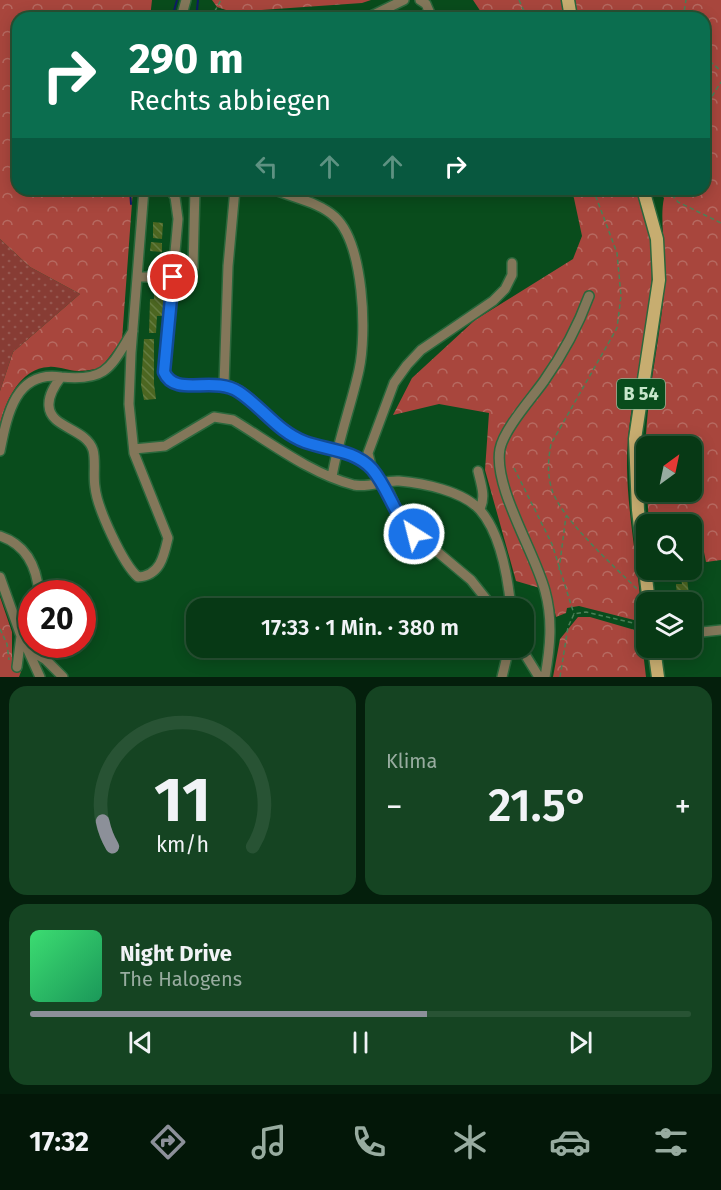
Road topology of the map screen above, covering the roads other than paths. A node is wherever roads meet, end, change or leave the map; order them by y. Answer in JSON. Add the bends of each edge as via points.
{"nodes":[{"id":1,"x":405,"y":0,"type":"edge"},
{"id":2,"x":420,"y":0,"type":"edge"},
{"id":3,"x":380,"y":12,"type":"edge"},
{"id":4,"x":429,"y":12,"type":"edge"},
{"id":5,"x":143,"y":195,"type":"edge"},
{"id":6,"x":173,"y":195,"type":"edge"},
{"id":7,"x":195,"y":195,"type":"edge"},
{"id":8,"x":234,"y":195,"type":"edge"},
{"id":9,"x":287,"y":195,"type":"edge"},
{"id":10,"x":645,"y":195,"type":"edge"},
{"id":11,"x":512,"y":263,"type":"dead end"},
{"id":12,"x":136,"y":277,"type":"junction"},
{"id":13,"x":173,"y":279,"type":"junction"},
{"id":14,"x":589,"y":296,"type":"dead end"},
{"id":15,"x":133,"y":331,"type":"junction"},
{"id":16,"x":62,"y":377,"type":"junction"},
{"id":17,"x":224,"y":385,"type":"junction"},
{"id":18,"x":134,"y":449,"type":"junction"},
{"id":19,"x":336,"y":450,"type":"junction"},
{"id":20,"x":0,"y":451,"type":"edge"},
{"id":21,"x":372,"y":468,"type":"junction"},
{"id":22,"x":478,"y":471,"type":"dead end"},
{"id":23,"x":332,"y":477,"type":"junction"},
{"id":24,"x":384,"y":484,"type":"junction"},
{"id":25,"x":480,"y":509,"type":"junction"},
{"id":26,"x":0,"y":536,"type":"edge"},
{"id":27,"x":0,"y":577,"type":"edge"},
{"id":28,"x":35,"y":580,"type":"edge"},
{"id":29,"x":647,"y":592,"type":"edge"},
{"id":30,"x":485,"y":598,"type":"edge"},
{"id":31,"x":510,"y":598,"type":"edge"},
{"id":32,"x":18,"y":628,"type":"edge"},
{"id":33,"x":721,"y":630,"type":"edge"},
{"id":34,"x":702,"y":632,"type":"edge"},
{"id":35,"x":18,"y":649,"type":"edge"},
{"id":36,"x":31,"y":658,"type":"edge"},
{"id":37,"x":43,"y":658,"type":"edge"},
{"id":38,"x":507,"y":658,"type":"edge"},
{"id":39,"x":527,"y":658,"type":"edge"},
{"id":40,"x":655,"y":658,"type":"edge"},
{"id":41,"x":14,"y":667,"type":"road end"},
{"id":42,"x":40,"y":677,"type":"edge"},
{"id":43,"x":63,"y":677,"type":"edge"},
{"id":44,"x":502,"y":677,"type":"edge"},
{"id":45,"x":539,"y":677,"type":"edge"},
{"id":46,"x":545,"y":677,"type":"edge"},
{"id":47,"x":658,"y":677,"type":"edge"}],
"edges":[{"from":1,"to":3,"type":"street"},
{"from":2,"to":4,"type":"street"},
{"from":5,"to":12,"type":"street"},
{"from":6,"to":13,"type":"street","via":[[178,219]]},
{"from":7,"to":13,"type":"street","via":[[193,268],[187,280]]},
{"from":8,"to":17,"type":"street"},
{"from":9,"to":19,"type":"street","via":[[334,216],[345,229],[358,258],[359,370]]},
{"from":10,"to":29,"type":"main road","number":"B 54","via":[[657,239],[659,280],[635,439]]},
{"from":11,"to":21,"type":"street","via":[[512,275],[505,289],[422,350],[394,383],[371,441],[368,453]]},
{"from":12,"to":13,"type":"street"},
{"from":12,"to":15,"type":"street"},
{"from":13,"to":17,"type":"street","via":[[164,372],[167,379],[179,385]]},
{"from":14,"to":46,"type":"street","via":[[563,353],[500,448],[503,485],[549,608],[551,635]]},
{"from":15,"to":16,"type":"street","via":[[111,367],[95,376]]},
{"from":15,"to":18,"type":"street","via":[[129,404]]},
{"from":16,"to":18,"type":"street","via":[[52,390],[49,406],[54,419],[84,437],[93,450],[99,507],[129,569],[138,577],[149,576],[158,568],[168,538]]},
{"from":16,"to":20,"type":"street","via":[[37,379],[13,399]]},
{"from":17,"to":19,"type":"street","via":[[251,400],[294,437]]},
{"from":18,"to":23,"type":"street","via":[[165,446],[214,417],[222,417]]},
{"from":19,"to":21,"type":"street"},
{"from":19,"to":23,"type":"street"},
{"from":21,"to":24,"type":"street"},
{"from":22,"to":25,"type":"street","via":[[483,489]]},
{"from":23,"to":24,"type":"street","via":[[356,485]]},
{"from":24,"to":25,"type":"street","via":[[396,481],[435,489]]},
{"from":24,"to":30,"type":"street","via":[[403,523],[471,580]]},
{"from":25,"to":31,"type":"street","via":[[499,549]]},
{"from":26,"to":28,"type":"street","via":[[16,542],[28,554]]},
{"from":27,"to":32,"type":"street"},
{"from":33,"to":34,"type":"street"},
{"from":35,"to":41,"type":"street"},
{"from":36,"to":42,"type":"street"},
{"from":37,"to":43,"type":"street"},
{"from":38,"to":44,"type":"street"},
{"from":39,"to":45,"type":"street"},
{"from":40,"to":47,"type":"main road"}]}
